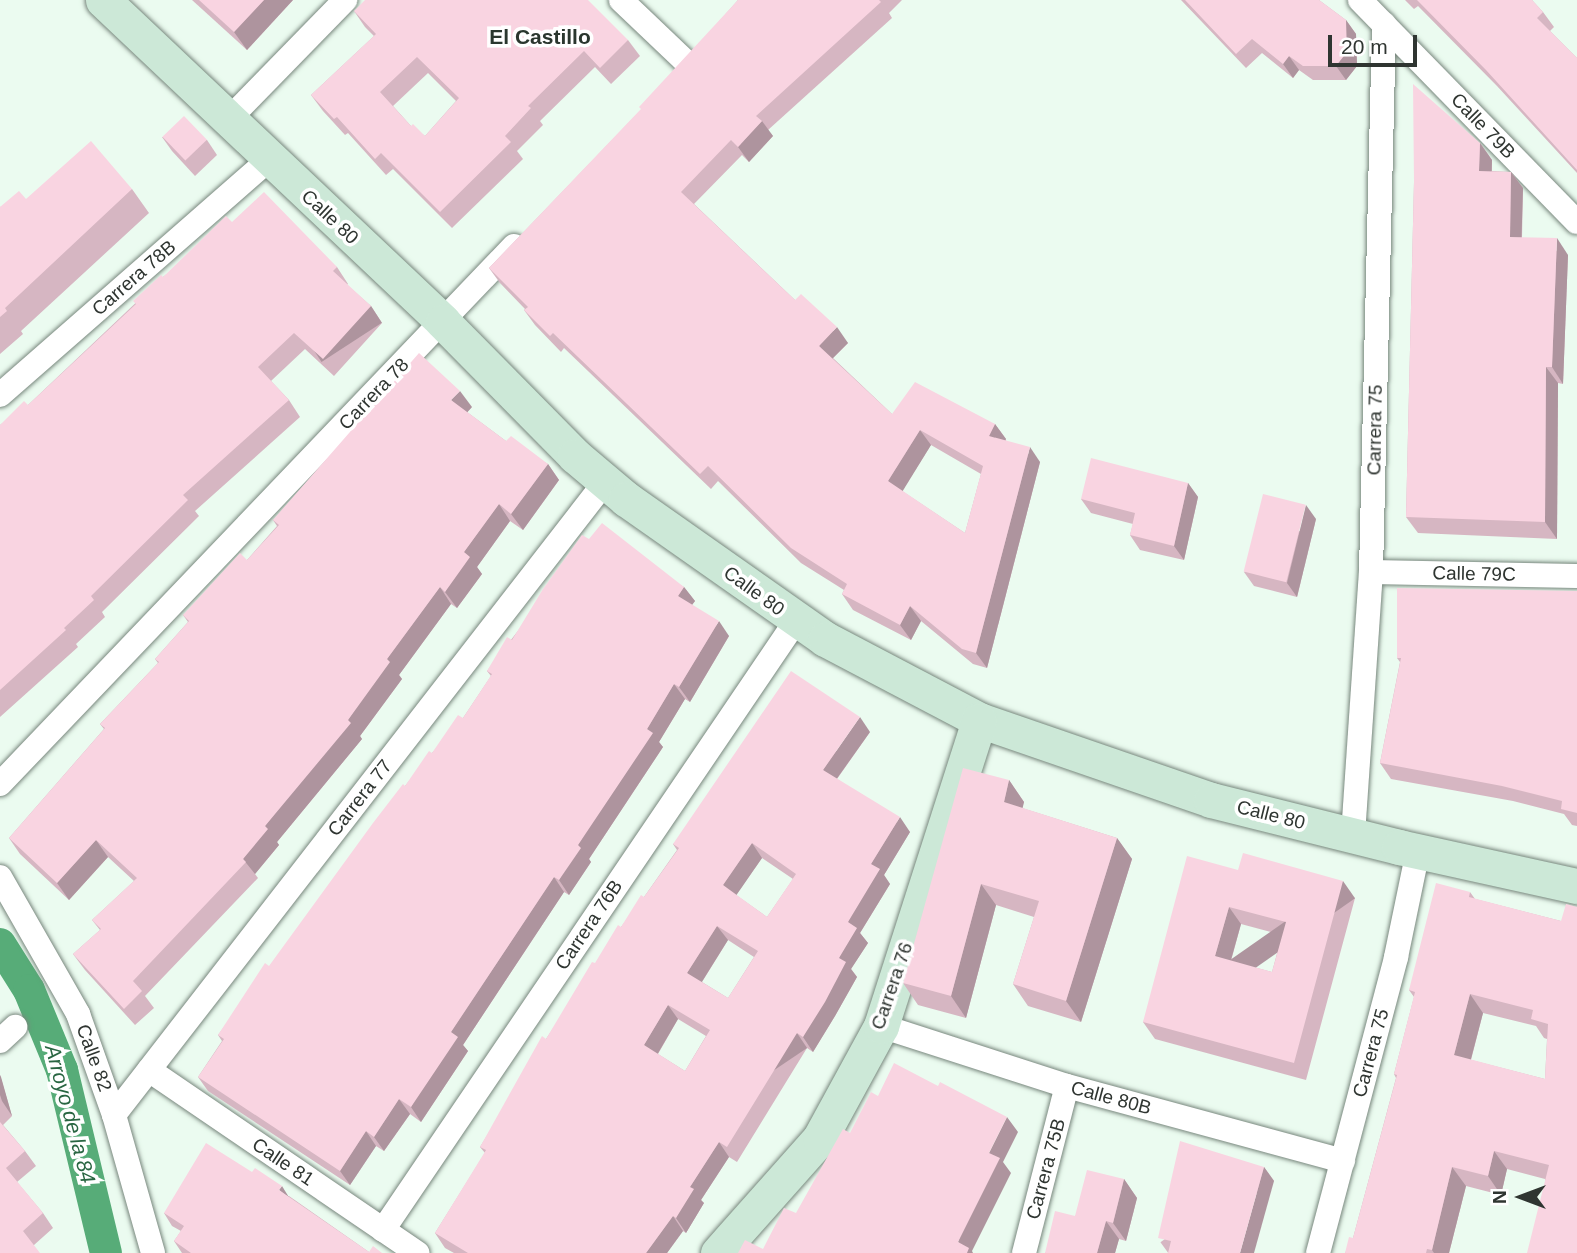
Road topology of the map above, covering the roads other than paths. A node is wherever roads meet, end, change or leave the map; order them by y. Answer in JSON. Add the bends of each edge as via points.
{"nodes":[{"id":1,"x":103,"y":0,"type":"edge"},
{"id":2,"x":345,"y":0,"type":"edge"},
{"id":3,"x":621,"y":0,"type":"edge"},
{"id":4,"x":1360,"y":0,"type":"edge"},
{"id":5,"x":1384,"y":24,"type":"junction"},
{"id":6,"x":667,"y":82,"type":"edge"},
{"id":7,"x":228,"y":120,"type":"junction"},
{"id":8,"x":268,"y":160,"type":"junction"},
{"id":9,"x":1577,"y":222,"type":"edge"},
{"id":10,"x":527,"y":232,"type":"edge"},
{"id":11,"x":443,"y":322,"type":"junction"},
{"id":12,"x":0,"y":395,"type":"edge"},
{"id":13,"x":605,"y":482,"type":"junction"},
{"id":14,"x":1371,"y":572,"type":"junction"},
{"id":15,"x":1577,"y":576,"type":"edge"},
{"id":16,"x":796,"y":621,"type":"junction"},
{"id":17,"x":979,"y":720,"type":"junction"},
{"id":18,"x":0,"y":784,"type":"edge"},
{"id":19,"x":1353,"y":835,"type":"junction"},
{"id":20,"x":1418,"y":851,"type":"junction"},
{"id":21,"x":0,"y":877,"type":"edge"},
{"id":22,"x":1577,"y":886,"type":"edge"},
{"id":23,"x":881,"y":1026,"type":"junction"},
{"id":24,"x":149,"y":1070,"type":"junction"},
{"id":25,"x":1067,"y":1086,"type":"junction"},
{"id":26,"x":114,"y":1115,"type":"junction"},
{"id":27,"x":1343,"y":1161,"type":"junction"},
{"id":28,"x":383,"y":1230,"type":"junction"},
{"id":29,"x":153,"y":1253,"type":"edge"},
{"id":30,"x":418,"y":1253,"type":"edge"},
{"id":31,"x":718,"y":1253,"type":"edge"},
{"id":32,"x":1024,"y":1253,"type":"edge"},
{"id":33,"x":1318,"y":1253,"type":"edge"}],
"edges":[{"from":1,"to":7,"type":"street","name":"Calle 80"},
{"from":2,"to":7,"type":"street"},
{"from":3,"to":6,"type":"street","via":[[694,53]]},
{"from":4,"to":5,"type":"street","name":"Calle 79B"},
{"from":5,"to":9,"type":"street","name":"Calle 79B"},
{"from":5,"to":14,"type":"street","name":"Carrera 75"},
{"from":7,"to":8,"type":"street","name":"Calle 80"},
{"from":8,"to":11,"type":"street","name":"Calle 80"},
{"from":8,"to":12,"type":"street","name":"Carrera 78B"},
{"from":10,"to":11,"type":"street","name":"Carrera 78"},
{"from":11,"to":13,"type":"street","name":"Calle 80"},
{"from":11,"to":18,"type":"street","name":"Carrera 78"},
{"from":13,"to":16,"type":"street","name":"Calle 80"},
{"from":13,"to":24,"type":"street","name":"Carrera 77"},
{"from":14,"to":15,"type":"street","name":"Calle 79C"},
{"from":14,"to":19,"type":"street","name":"Carrera 75"},
{"from":16,"to":17,"type":"street","name":"Calle 80"},
{"from":16,"to":28,"type":"street","name":"Carrera 76B"},
{"from":17,"to":19,"type":"street","name":"Calle 80","via":[[1211,800]]},
{"from":17,"to":23,"type":"street","name":"Carrera 76"},
{"from":19,"to":20,"type":"street","name":"Calle 80"},
{"from":20,"to":22,"type":"street","name":"Calle 80"},
{"from":20,"to":27,"type":"street","name":"Carrera 75","via":[[1396,957]]},
{"from":21,"to":26,"type":"street","name":"Calle 82","via":[[78,1014]]},
{"from":23,"to":25,"type":"street","name":"Calle 80B"},
{"from":23,"to":31,"type":"street","name":"Carrera 76","via":[[820,1138]]},
{"from":24,"to":26,"type":"street","name":"Carrera 77"},
{"from":24,"to":28,"type":"street","name":"Calle 81"},
{"from":25,"to":27,"type":"street","name":"Calle 80B"},
{"from":25,"to":32,"type":"street","name":"Carrera 75B"},
{"from":26,"to":29,"type":"street","name":"Calle 82"},
{"from":27,"to":33,"type":"street","name":"Carrera 75"},
{"from":28,"to":30,"type":"street","name":"Calle 81"}]}
